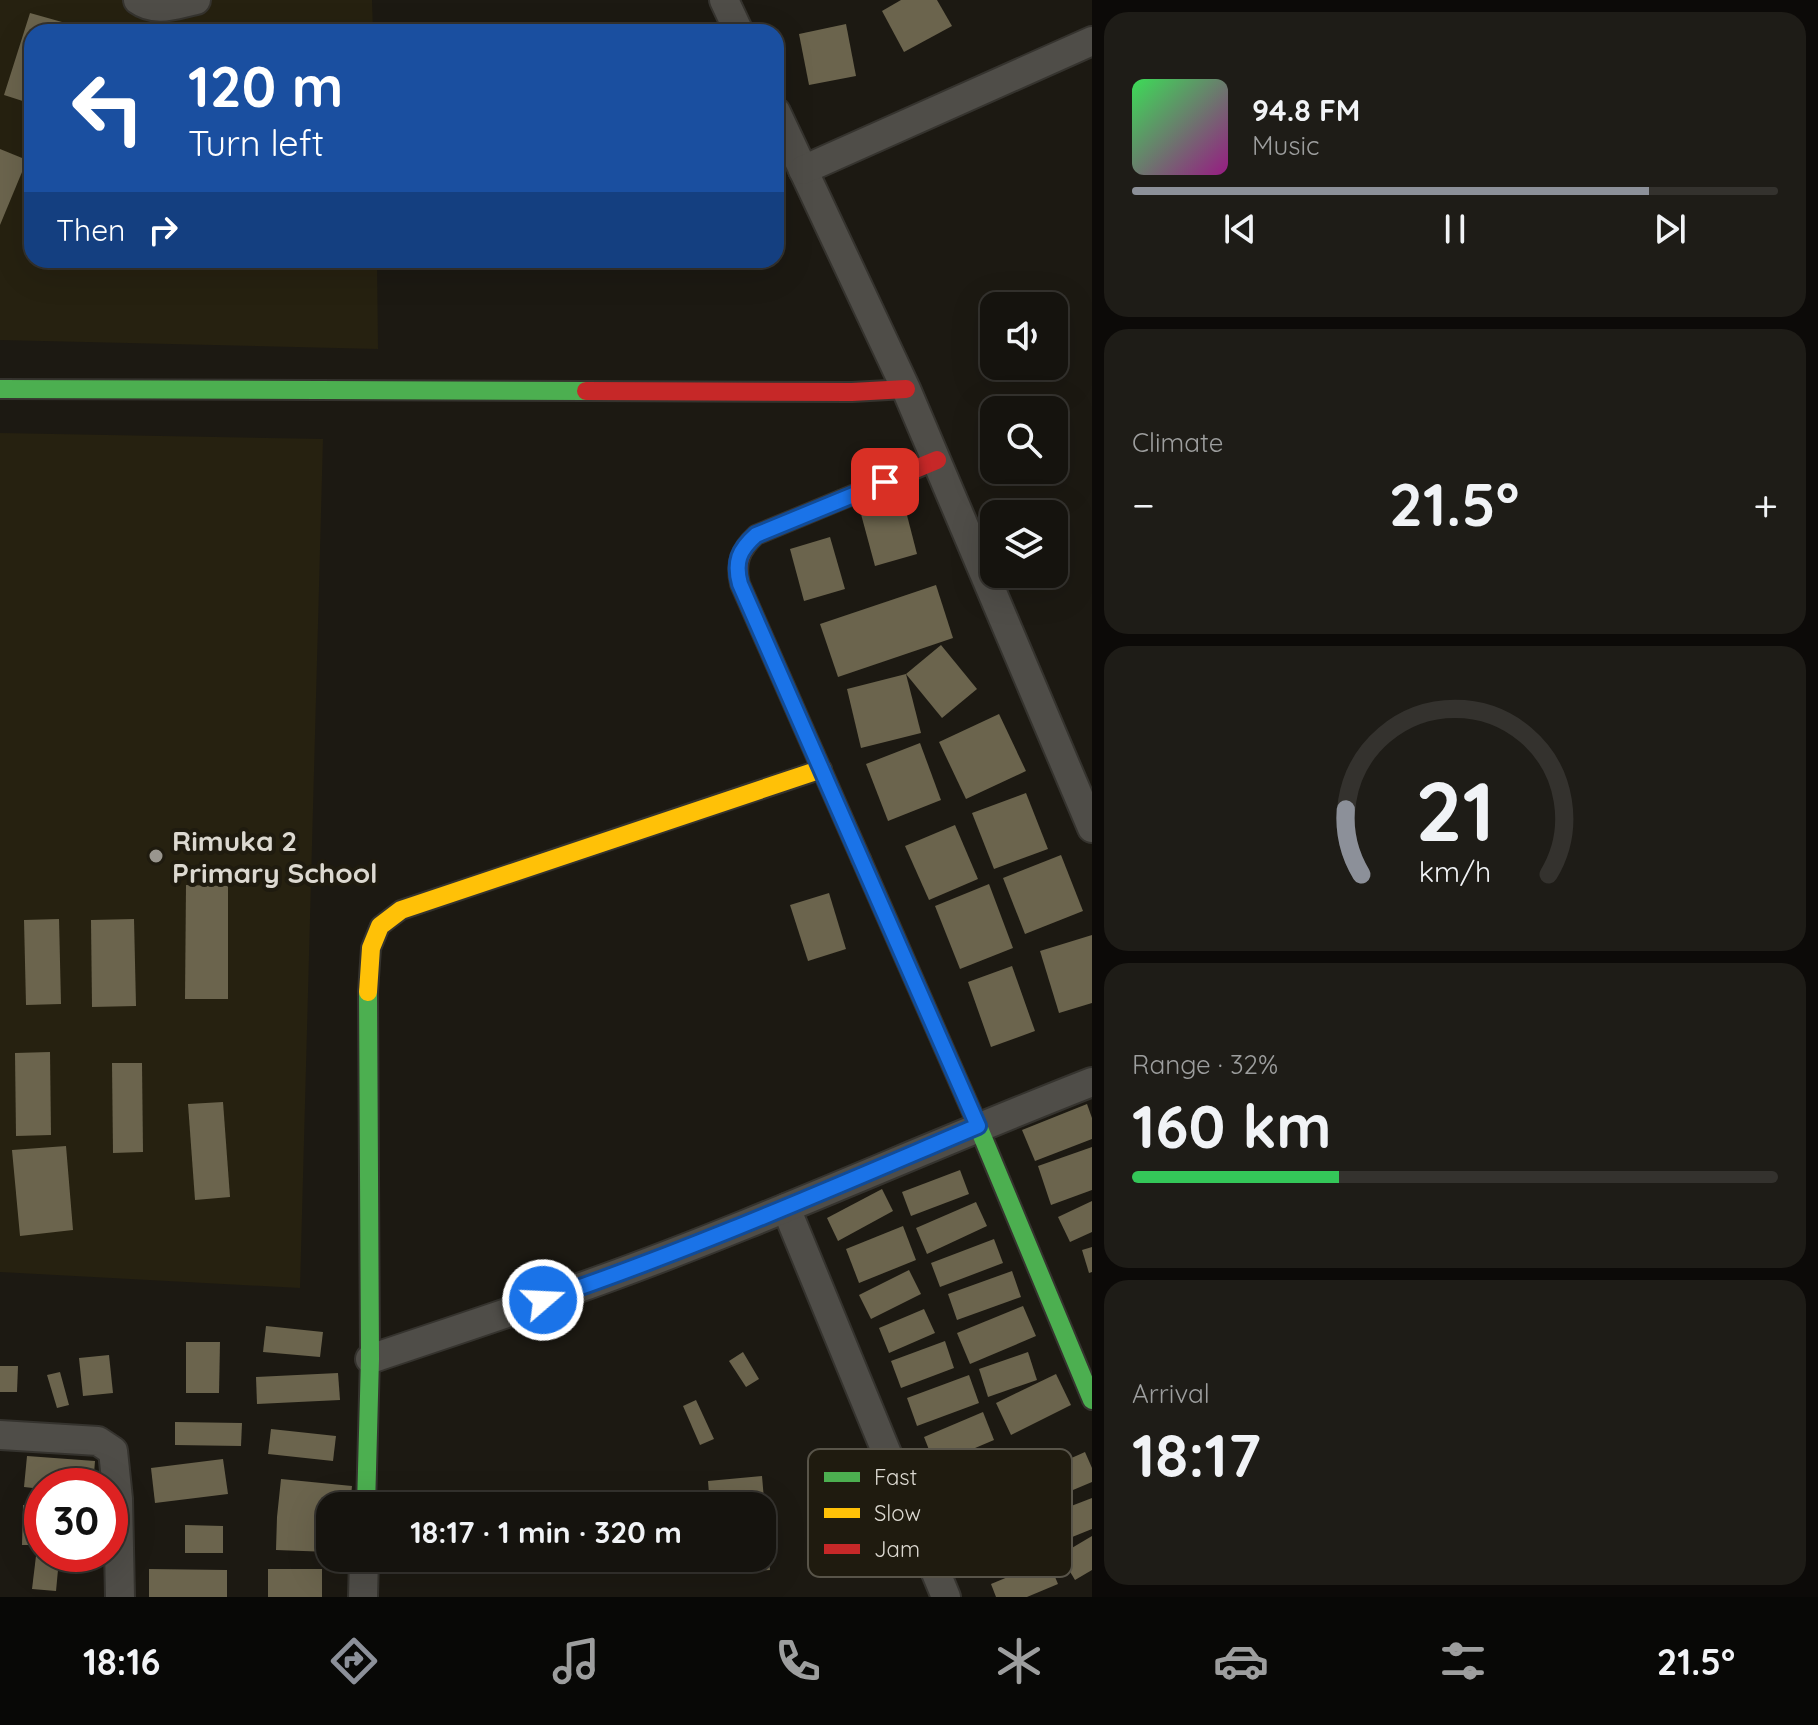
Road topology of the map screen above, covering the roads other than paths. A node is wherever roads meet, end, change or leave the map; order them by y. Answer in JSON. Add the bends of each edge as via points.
{"nodes":[{"id":1,"x":138,"y":0,"type":"edge"},
{"id":2,"x":196,"y":0,"type":"edge"},
{"id":3,"x":724,"y":0,"type":"edge"},
{"id":4,"x":735,"y":24,"type":"edge"},
{"id":5,"x":1092,"y":41,"type":"edge"},
{"id":6,"x":784,"y":129,"type":"edge"},
{"id":7,"x":803,"y":170,"type":"junction"},
{"id":8,"x":0,"y":389,"type":"edge"},
{"id":9,"x":906,"y":389,"type":"junction"},
{"id":10,"x":937,"y":460,"type":"junction"},
{"id":11,"x":822,"y":769,"type":"junction"},
{"id":12,"x":1092,"y":828,"type":"edge"},
{"id":13,"x":1092,"y":1082,"type":"edge"},
{"id":14,"x":978,"y":1126,"type":"junction"},
{"id":15,"x":786,"y":1208,"type":"junction"},
{"id":16,"x":370,"y":1359,"type":"junction"},
{"id":17,"x":1092,"y":1400,"type":"edge"},
{"id":18,"x":0,"y":1435,"type":"edge"},
{"id":19,"x":885,"y":1449,"type":"edge"},
{"id":20,"x":366,"y":1492,"type":"edge"},
{"id":21,"x":364,"y":1572,"type":"edge"},
{"id":22,"x":938,"y":1577,"type":"edge"},
{"id":23,"x":120,"y":1597,"type":"edge"},
{"id":24,"x":363,"y":1597,"type":"edge"},
{"id":25,"x":946,"y":1597,"type":"edge"}],
"edges":[{"from":1,"to":2,"type":"street","via":[[166,8]]},
{"from":3,"to":4,"type":"street"},
{"from":5,"to":7,"type":"street"},
{"from":6,"to":7,"type":"street"},
{"from":7,"to":9,"type":"street"},
{"from":8,"to":9,"type":"street"},
{"from":9,"to":10,"type":"street"},
{"from":10,"to":11,"type":"street","via":[[756,535],[740,554],[740,584]]},
{"from":10,"to":12,"type":"street"},
{"from":11,"to":14,"type":"street"},
{"from":11,"to":16,"type":"street","via":[[401,910],[380,926],[368,974]]},
{"from":13,"to":14,"type":"street"},
{"from":14,"to":15,"type":"street"},
{"from":14,"to":17,"type":"street"},
{"from":15,"to":16,"type":"street","via":[[601,1280]]},
{"from":15,"to":19,"type":"street"},
{"from":16,"to":20,"type":"street"},
{"from":18,"to":23,"type":"street","via":[[98,1441],[113,1451]]},
{"from":21,"to":24,"type":"street"},
{"from":22,"to":25,"type":"street"}]}
